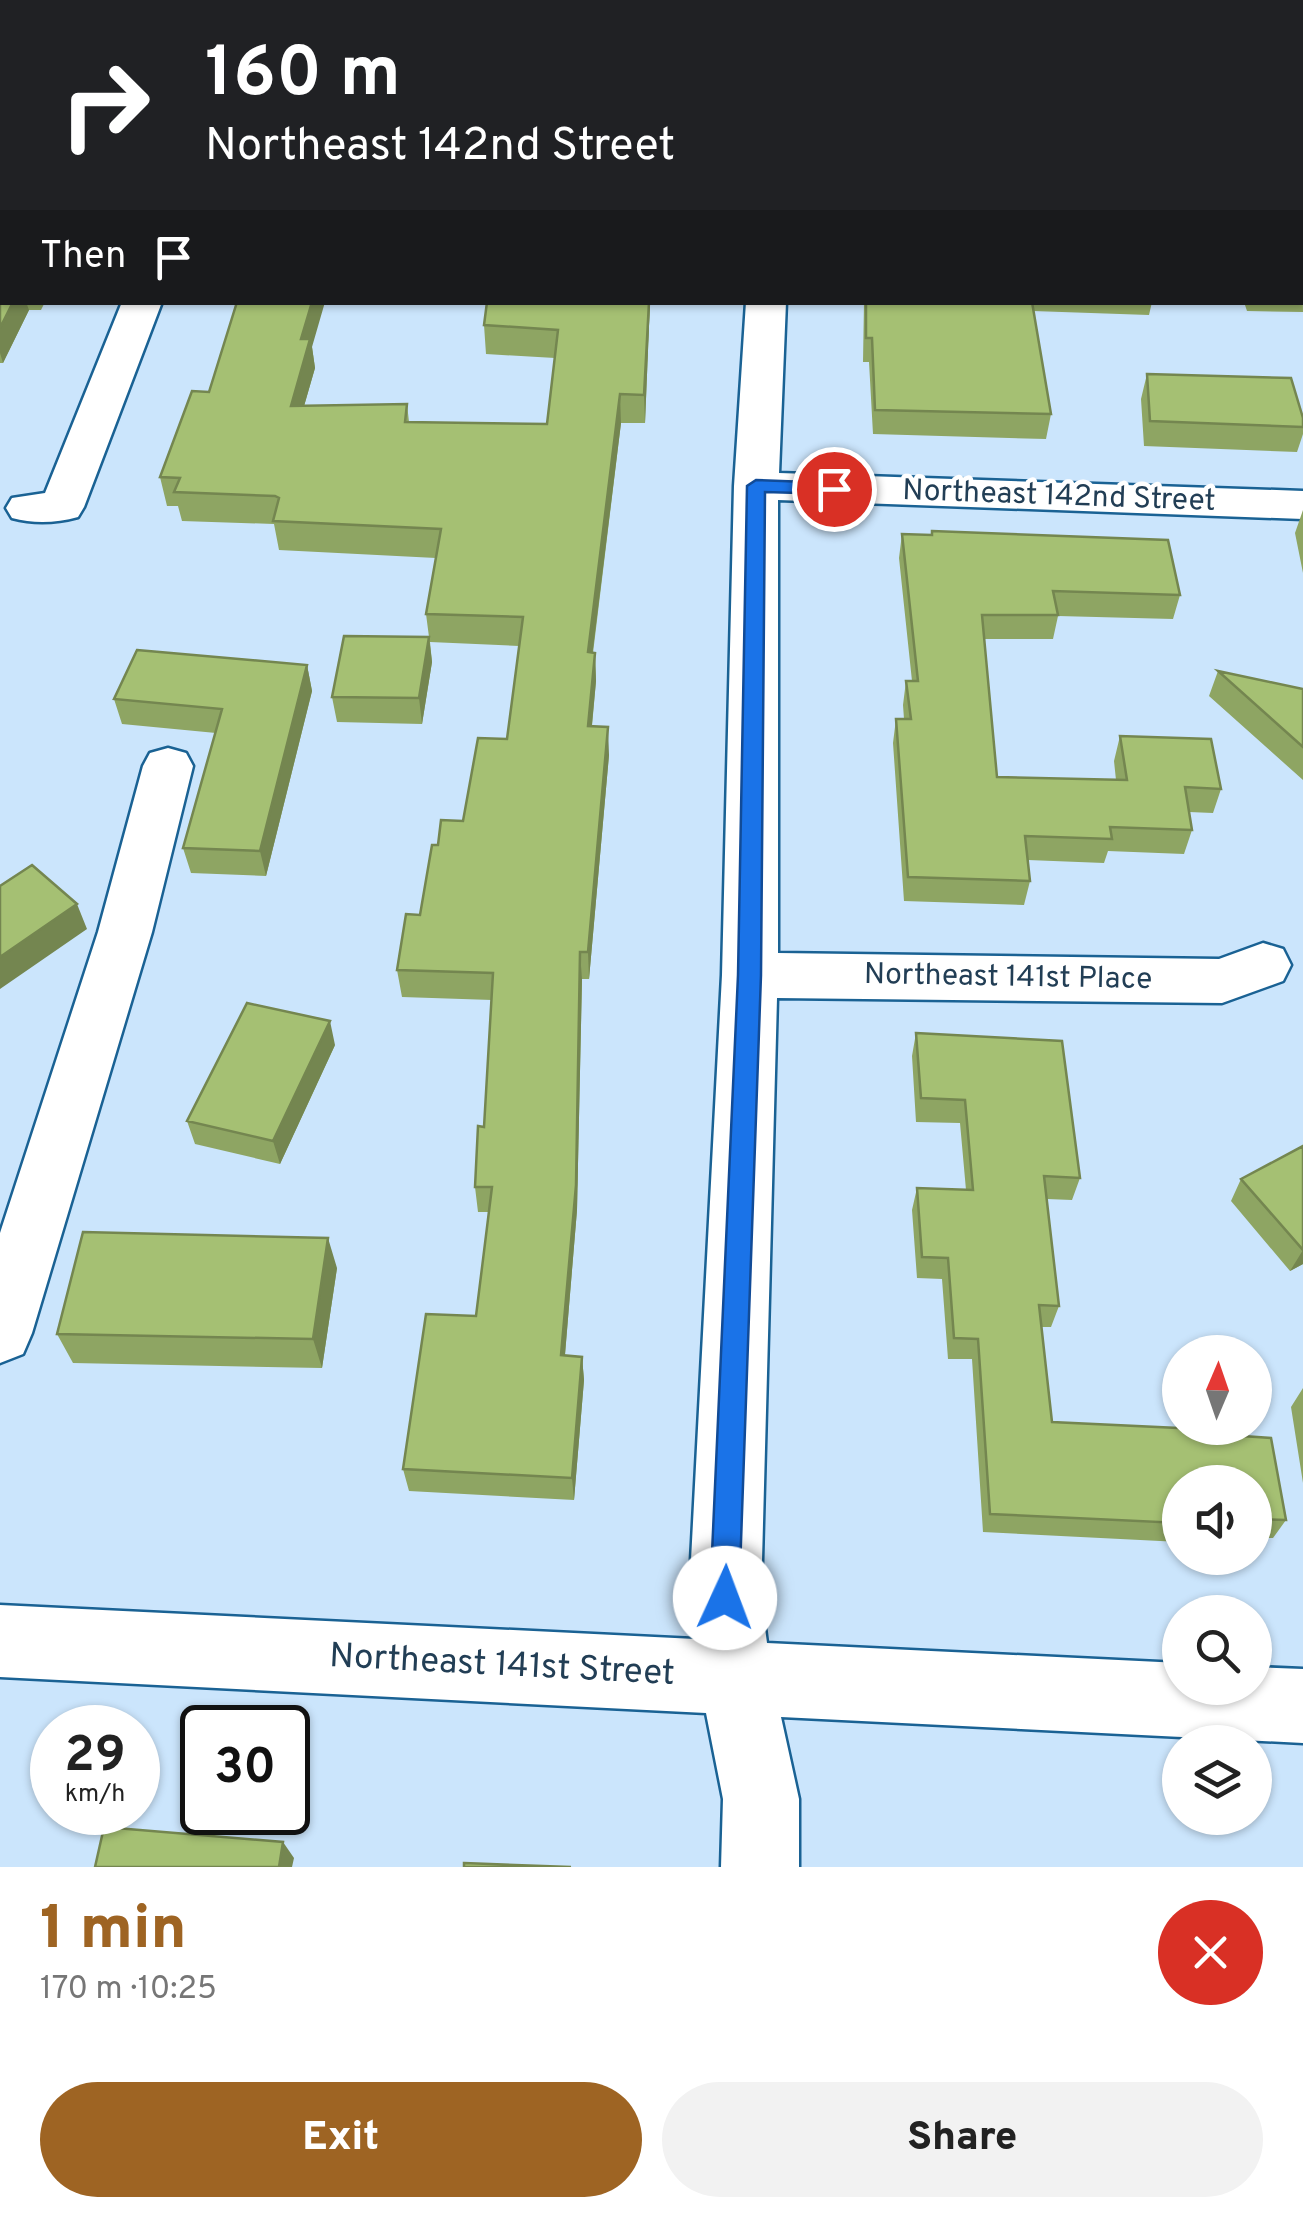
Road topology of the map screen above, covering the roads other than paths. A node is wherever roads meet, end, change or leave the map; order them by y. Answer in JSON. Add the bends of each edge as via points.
{"nodes":[{"id":1,"x":141,"y":305,"type":"edge"},
{"id":2,"x":766,"y":305,"type":"edge"},
{"id":3,"x":756,"y":486,"type":"junction"},
{"id":4,"x":1303,"y":505,"type":"edge"},
{"id":5,"x":45,"y":508,"type":"dead end"},
{"id":6,"x":168,"y":766,"type":"dead end"},
{"id":7,"x":1263,"y":965,"type":"dead end"},
{"id":8,"x":750,"y":975,"type":"junction"},
{"id":9,"x":0,"y":1333,"type":"edge"},
{"id":10,"x":0,"y":1641,"type":"edge"},
{"id":11,"x":736,"y":1677,"type":"junction"},
{"id":12,"x":1303,"y":1706,"type":"edge"},
{"id":13,"x":760,"y":1867,"type":"edge"}],
"edges":[{"from":1,"to":5,"type":"street"},
{"from":2,"to":3,"type":"street"},
{"from":3,"to":4,"type":"street","name":"Northeast 142nd Street"},
{"from":3,"to":8,"type":"street"},
{"from":6,"to":9,"type":"street","via":[[125,932]]},
{"from":7,"to":8,"type":"street","name":"Northeast 141st Place","via":[[1222,982]]},
{"from":8,"to":11,"type":"street","via":[[725,1598]]},
{"from":10,"to":11,"type":"street","name":"Northeast 141st Street"},
{"from":11,"to":12,"type":"street","name":"Northeast 141st Street"},
{"from":11,"to":13,"type":"street","via":[[761,1799]]}]}
